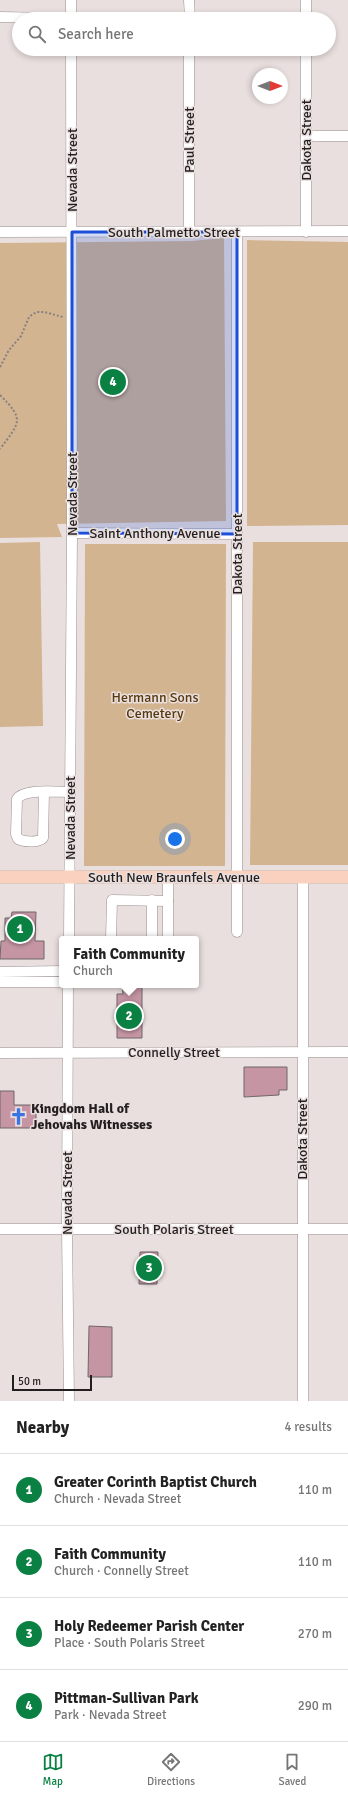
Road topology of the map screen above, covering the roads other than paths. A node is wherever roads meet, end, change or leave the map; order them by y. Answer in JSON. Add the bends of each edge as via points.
{"nodes":[{"id":1,"x":71,"y":0,"type":"edge"},
{"id":2,"x":189,"y":0,"type":"edge"},
{"id":3,"x":306,"y":0,"type":"edge"},
{"id":4,"x":71,"y":12,"type":"edge"},
{"id":5,"x":190,"y":12,"type":"edge"},
{"id":6,"x":306,"y":12,"type":"edge"},
{"id":7,"x":0,"y":17,"type":"edge"},
{"id":8,"x":12,"y":17,"type":"edge"},
{"id":9,"x":71,"y":56,"type":"edge"},
{"id":10,"x":190,"y":56,"type":"edge"},
{"id":11,"x":306,"y":56,"type":"edge"},
{"id":12,"x":306,"y":136,"type":"junction"},
{"id":13,"x":348,"y":136,"type":"edge"},
{"id":14,"x":348,"y":231,"type":"edge"},
{"id":15,"x":0,"y":232,"type":"edge"},
{"id":16,"x":72,"y":232,"type":"junction"},
{"id":17,"x":189,"y":232,"type":"junction"},
{"id":18,"x":237,"y":232,"type":"junction"},
{"id":19,"x":306,"y":232,"type":"junction"},
{"id":20,"x":72,"y":533,"type":"junction"},
{"id":21,"x":237,"y":534,"type":"junction"},
{"id":22,"x":44,"y":792,"type":"junction"},
{"id":23,"x":70,"y":792,"type":"junction"},
{"id":24,"x":69,"y":876,"type":"junction"},
{"id":25,"x":0,"y":877,"type":"edge"},
{"id":26,"x":168,"y":877,"type":"junction"},
{"id":27,"x":237,"y":877,"type":"junction"},
{"id":28,"x":303,"y":877,"type":"junction"},
{"id":29,"x":348,"y":877,"type":"edge"},
{"id":30,"x":152,"y":900,"type":"junction"},
{"id":31,"x":168,"y":901,"type":"junction"},
{"id":32,"x":237,"y":932,"type":"dead end"},
{"id":33,"x":69,"y":936,"type":"edge"},
{"id":34,"x":111,"y":936,"type":"edge"},
{"id":35,"x":152,"y":936,"type":"edge"},
{"id":36,"x":168,"y":936,"type":"edge"},
{"id":37,"x":59,"y":971,"type":"edge"},
{"id":38,"x":0,"y":972,"type":"edge"},
{"id":39,"x":0,"y":982,"type":"edge"},
{"id":40,"x":59,"y":982,"type":"edge"},
{"id":41,"x":68,"y":988,"type":"edge"},
{"id":42,"x":302,"y":1052,"type":"junction"},
{"id":43,"x":348,"y":1052,"type":"edge"},
{"id":44,"x":0,"y":1053,"type":"edge"},
{"id":45,"x":67,"y":1053,"type":"junction"},
{"id":46,"x":0,"y":1229,"type":"edge"},
{"id":47,"x":67,"y":1229,"type":"junction"},
{"id":48,"x":302,"y":1229,"type":"junction"},
{"id":49,"x":348,"y":1229,"type":"edge"},
{"id":50,"x":69,"y":1401,"type":"edge"},
{"id":51,"x":303,"y":1401,"type":"edge"}],
"edges":[{"from":1,"to":4,"type":"street"},
{"from":2,"to":5,"type":"street"},
{"from":3,"to":6,"type":"street"},
{"from":7,"to":8,"type":"street"},
{"from":9,"to":16,"type":"street","name":"Nevada Street"},
{"from":10,"to":17,"type":"street","name":"Paul Street"},
{"from":11,"to":12,"type":"street","name":"Dakota Street"},
{"from":12,"to":13,"type":"street"},
{"from":12,"to":19,"type":"street","name":"Dakota Street"},
{"from":14,"to":19,"type":"street","name":"South Palmetto Street"},
{"from":15,"to":16,"type":"street","name":"South Palmetto Street"},
{"from":16,"to":17,"type":"street","name":"South Palmetto Street"},
{"from":16,"to":20,"type":"street","name":"Nevada Street"},
{"from":17,"to":18,"type":"street","name":"South Palmetto Street"},
{"from":18,"to":19,"type":"street","name":"South Palmetto Street"},
{"from":18,"to":21,"type":"street","name":"Dakota Street"},
{"from":20,"to":21,"type":"street","name":"Saint Anthony Avenue"},
{"from":20,"to":23,"type":"street","name":"Nevada Street"},
{"from":21,"to":27,"type":"street","name":"Dakota Street"},
{"from":22,"to":22,"type":"street","via":[[25,792],[17,799],[18,839],[38,841],[43,838]]},
{"from":22,"to":23,"type":"street"},
{"from":23,"to":24,"type":"street","name":"Nevada Street"},
{"from":24,"to":25,"type":"main road","name":"South New Braunfels Avenue"},
{"from":24,"to":26,"type":"main road","name":"South New Braunfels Avenue"},
{"from":24,"to":33,"type":"street","name":"Nevada Street"},
{"from":26,"to":27,"type":"main road","name":"South New Braunfels Avenue"},
{"from":26,"to":31,"type":"street"},
{"from":27,"to":28,"type":"main road","name":"South New Braunfels Avenue"},
{"from":27,"to":32,"type":"street","name":"Dakota Street"},
{"from":28,"to":29,"type":"main road","name":"South New Braunfels Avenue"},
{"from":28,"to":42,"type":"street","name":"Dakota Street"},
{"from":30,"to":31,"type":"street"},
{"from":30,"to":34,"type":"street","via":[[112,900]]},
{"from":30,"to":35,"type":"street"},
{"from":31,"to":36,"type":"street"},
{"from":37,"to":38,"type":"street"},
{"from":39,"to":40,"type":"street"},
{"from":41,"to":45,"type":"street","name":"Nevada Street"},
{"from":42,"to":43,"type":"street","name":"Connelly Street"},
{"from":42,"to":45,"type":"street","name":"Connelly Street"},
{"from":42,"to":48,"type":"street","name":"Dakota Street"},
{"from":44,"to":45,"type":"street","name":"Connelly Street"},
{"from":45,"to":47,"type":"street","name":"Nevada Street"},
{"from":46,"to":47,"type":"street","name":"South Polaris Street"},
{"from":47,"to":48,"type":"street","name":"South Polaris Street"},
{"from":47,"to":50,"type":"street","name":"Nevada Street"},
{"from":48,"to":49,"type":"street","name":"South Polaris Street"},
{"from":48,"to":51,"type":"street","name":"Dakota Street"}]}
